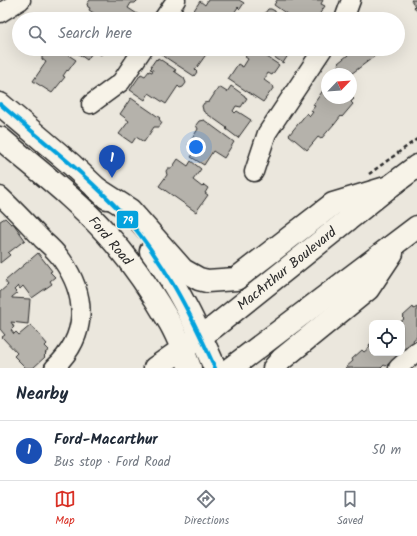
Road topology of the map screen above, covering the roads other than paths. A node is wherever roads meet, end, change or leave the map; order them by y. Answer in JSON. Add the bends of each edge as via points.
{"nodes":[{"id":1,"x":20,"y":0,"type":"edge"},
{"id":2,"x":176,"y":0,"type":"edge"},
{"id":3,"x":351,"y":0,"type":"edge"},
{"id":4,"x":168,"y":12,"type":"edge"},
{"id":5,"x":347,"y":12,"type":"edge"},
{"id":6,"x":0,"y":13,"type":"edge"},
{"id":7,"x":138,"y":56,"type":"edge"},
{"id":8,"x":318,"y":56,"type":"edge"},
{"id":9,"x":0,"y":104,"type":"edge"},
{"id":10,"x":91,"y":104,"type":"dead end"},
{"id":11,"x":0,"y":138,"type":"edge"},
{"id":12,"x":417,"y":166,"type":"edge"},
{"id":13,"x":254,"y":172,"type":"dead end"},
{"id":14,"x":389,"y":187,"type":"junction"},
{"id":15,"x":96,"y":188,"type":"junction"},
{"id":16,"x":2,"y":202,"type":"edge"},
{"id":17,"x":410,"y":232,"type":"edge"},
{"id":18,"x":201,"y":337,"type":"junction"},
{"id":19,"x":186,"y":358,"type":"edge"},
{"id":20,"x":54,"y":368,"type":"edge"},
{"id":21,"x":155,"y":368,"type":"edge"},
{"id":22,"x":215,"y":368,"type":"edge"},
{"id":23,"x":231,"y":368,"type":"edge"},
{"id":24,"x":274,"y":368,"type":"edge"}],
"edges":[{"from":1,"to":6,"type":"street"},
{"from":2,"to":4,"type":"street"},
{"from":3,"to":5,"type":"street"},
{"from":7,"to":10,"type":"street","via":[[121,82]]},
{"from":8,"to":13,"type":"street","via":[[267,133]]},
{"from":9,"to":15,"type":"main road","name":"Ford Road"},
{"from":11,"to":19,"type":"main road","name":"Ford Road","via":[[78,204],[107,234],[155,299]]},
{"from":12,"to":14,"type":"main road","name":"MacArthur Boulevard"},
{"from":14,"to":15,"type":"main road","via":[[333,204],[236,279],[207,281],[184,270],[130,210]]},
{"from":14,"to":18,"type":"main road","name":"MacArthur Boulevard"},
{"from":15,"to":18,"type":"main road","name":"Ford Road","via":[[112,203],[156,257]]},
{"from":16,"to":20,"type":"street","via":[[61,258],[76,286],[80,304],[78,335],[71,349]]},
{"from":17,"to":23,"type":"main road"},
{"from":17,"to":24,"type":"main road","via":[[368,288]]},
{"from":18,"to":19,"type":"main road","name":"MacArthur Boulevard"},
{"from":18,"to":22,"type":"main road","name":"Ford Road"},
{"from":19,"to":21,"type":"main road","name":"MacArthur Boulevard"}]}
